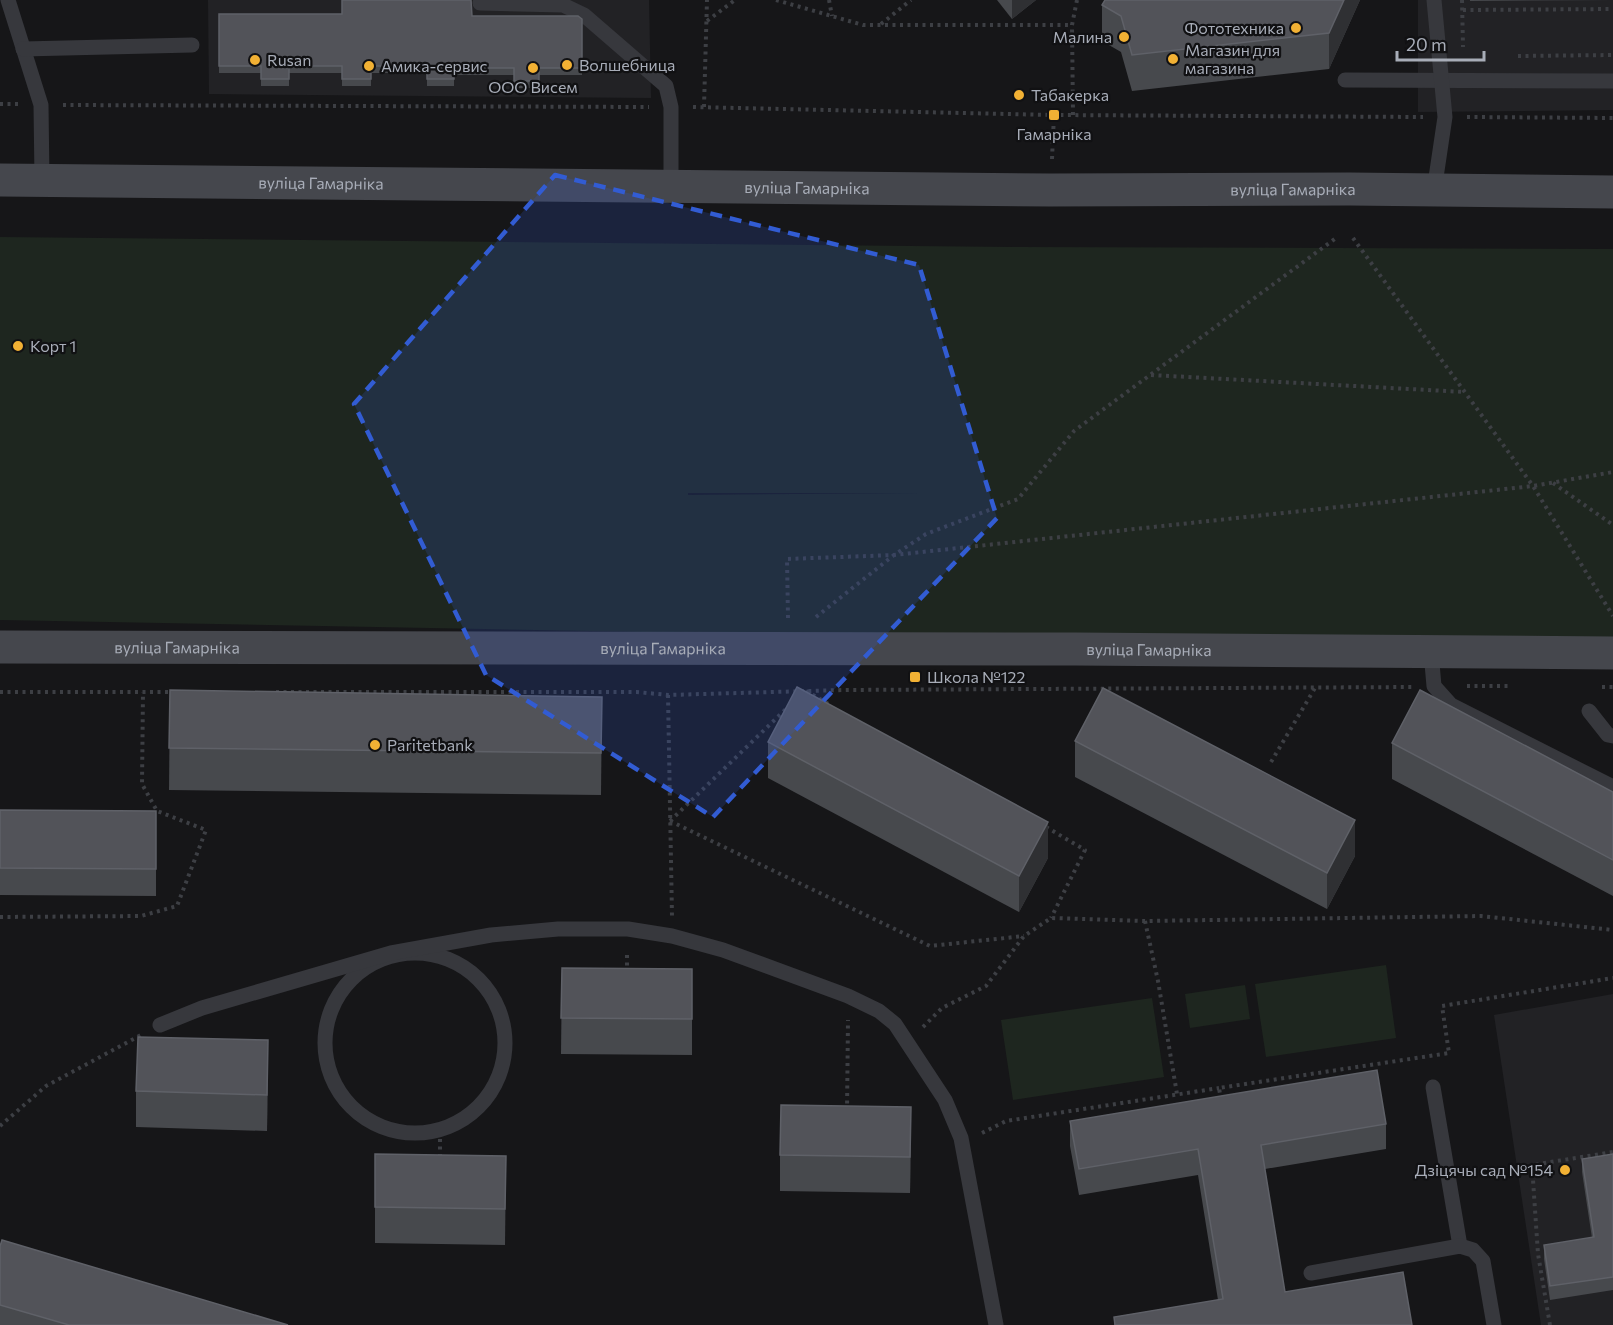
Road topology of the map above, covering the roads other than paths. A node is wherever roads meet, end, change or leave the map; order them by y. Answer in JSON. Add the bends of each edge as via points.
{"nodes":[{"id":1,"x":8,"y":0,"type":"edge"},
{"id":2,"x":1434,"y":0,"type":"edge"},
{"id":3,"x":480,"y":3,"type":"dead end"},
{"id":4,"x":192,"y":45,"type":"dead end"},
{"id":5,"x":23,"y":49,"type":"junction"},
{"id":6,"x":1345,"y":80,"type":"dead end"},
{"id":7,"x":1613,"y":81,"type":"edge"},
{"id":8,"x":1442,"y":82,"type":"junction"},
{"id":9,"x":0,"y":180,"type":"edge"},
{"id":10,"x":42,"y":180,"type":"junction"},
{"id":11,"x":671,"y":185,"type":"junction"},
{"id":12,"x":1434,"y":191,"type":"junction"},
{"id":13,"x":1613,"y":192,"type":"edge"},
{"id":14,"x":0,"y":647,"type":"edge"},
{"id":15,"x":1431,"y":651,"type":"junction"},
{"id":16,"x":1613,"y":653,"type":"edge"},
{"id":17,"x":1589,"y":711,"type":"dead end"},
{"id":18,"x":1613,"y":736,"type":"edge"},
{"id":19,"x":1613,"y":787,"type":"edge"},
{"id":20,"x":391,"y":953,"type":"junction"},
{"id":21,"x":160,"y":1025,"type":"road end"},
{"id":22,"x":1432,"y":1087,"type":"dead end"},
{"id":23,"x":1460,"y":1246,"type":"junction"},
{"id":24,"x":1311,"y":1273,"type":"dead end"},
{"id":25,"x":996,"y":1325,"type":"edge"},
{"id":26,"x":1494,"y":1325,"type":"edge"}],
"edges":[{"from":1,"to":5,"type":"lane"},
{"from":2,"to":8,"type":"lane"},
{"from":3,"to":11,"type":"lane","via":[[563,5],[584,15],[666,86],[671,107]]},
{"from":4,"to":5,"type":"lane"},
{"from":5,"to":10,"type":"lane","via":[[40,105]]},
{"from":6,"to":8,"type":"lane"},
{"from":7,"to":8,"type":"lane"},
{"from":8,"to":12,"type":"lane","via":[[1445,117]]},
{"from":9,"to":10,"type":"main road","name":"вуліца Гамарніка"},
{"from":10,"to":11,"type":"main road","name":"вуліца Гамарніка"},
{"from":11,"to":12,"type":"main road","name":"вуліца Гамарніка"},
{"from":12,"to":13,"type":"main road","name":"вуліца Гамарніка"},
{"from":14,"to":15,"type":"main road","name":"вуліца Гамарніка"},
{"from":15,"to":16,"type":"main road","name":"вуліца Гамарніка"},
{"from":15,"to":19,"type":"lane","via":[[1434,687],[1451,705]]},
{"from":17,"to":18,"type":"lane"},
{"from":20,"to":20,"type":"lane","via":[[447,958],[472,972],[490,993],[502,1019],[505,1047],[500,1074],[486,1099],[465,1118],[440,1130],[411,1134],[383,1128],[358,1114],[345,1100],[327,1067],[324,1039],[330,1010],[344,986],[365,967]]},
{"from":20,"to":21,"type":"lane","via":[[202,1008]]},
{"from":20,"to":25,"type":"lane","via":[[526,931],[628,929],[723,950],[879,1011],[895,1024],[945,1100],[961,1138]]},
{"from":22,"to":23,"type":"lane"},
{"from":23,"to":24,"type":"lane"},
{"from":23,"to":26,"type":"lane","via":[[1473,1250],[1483,1262]]}]}
